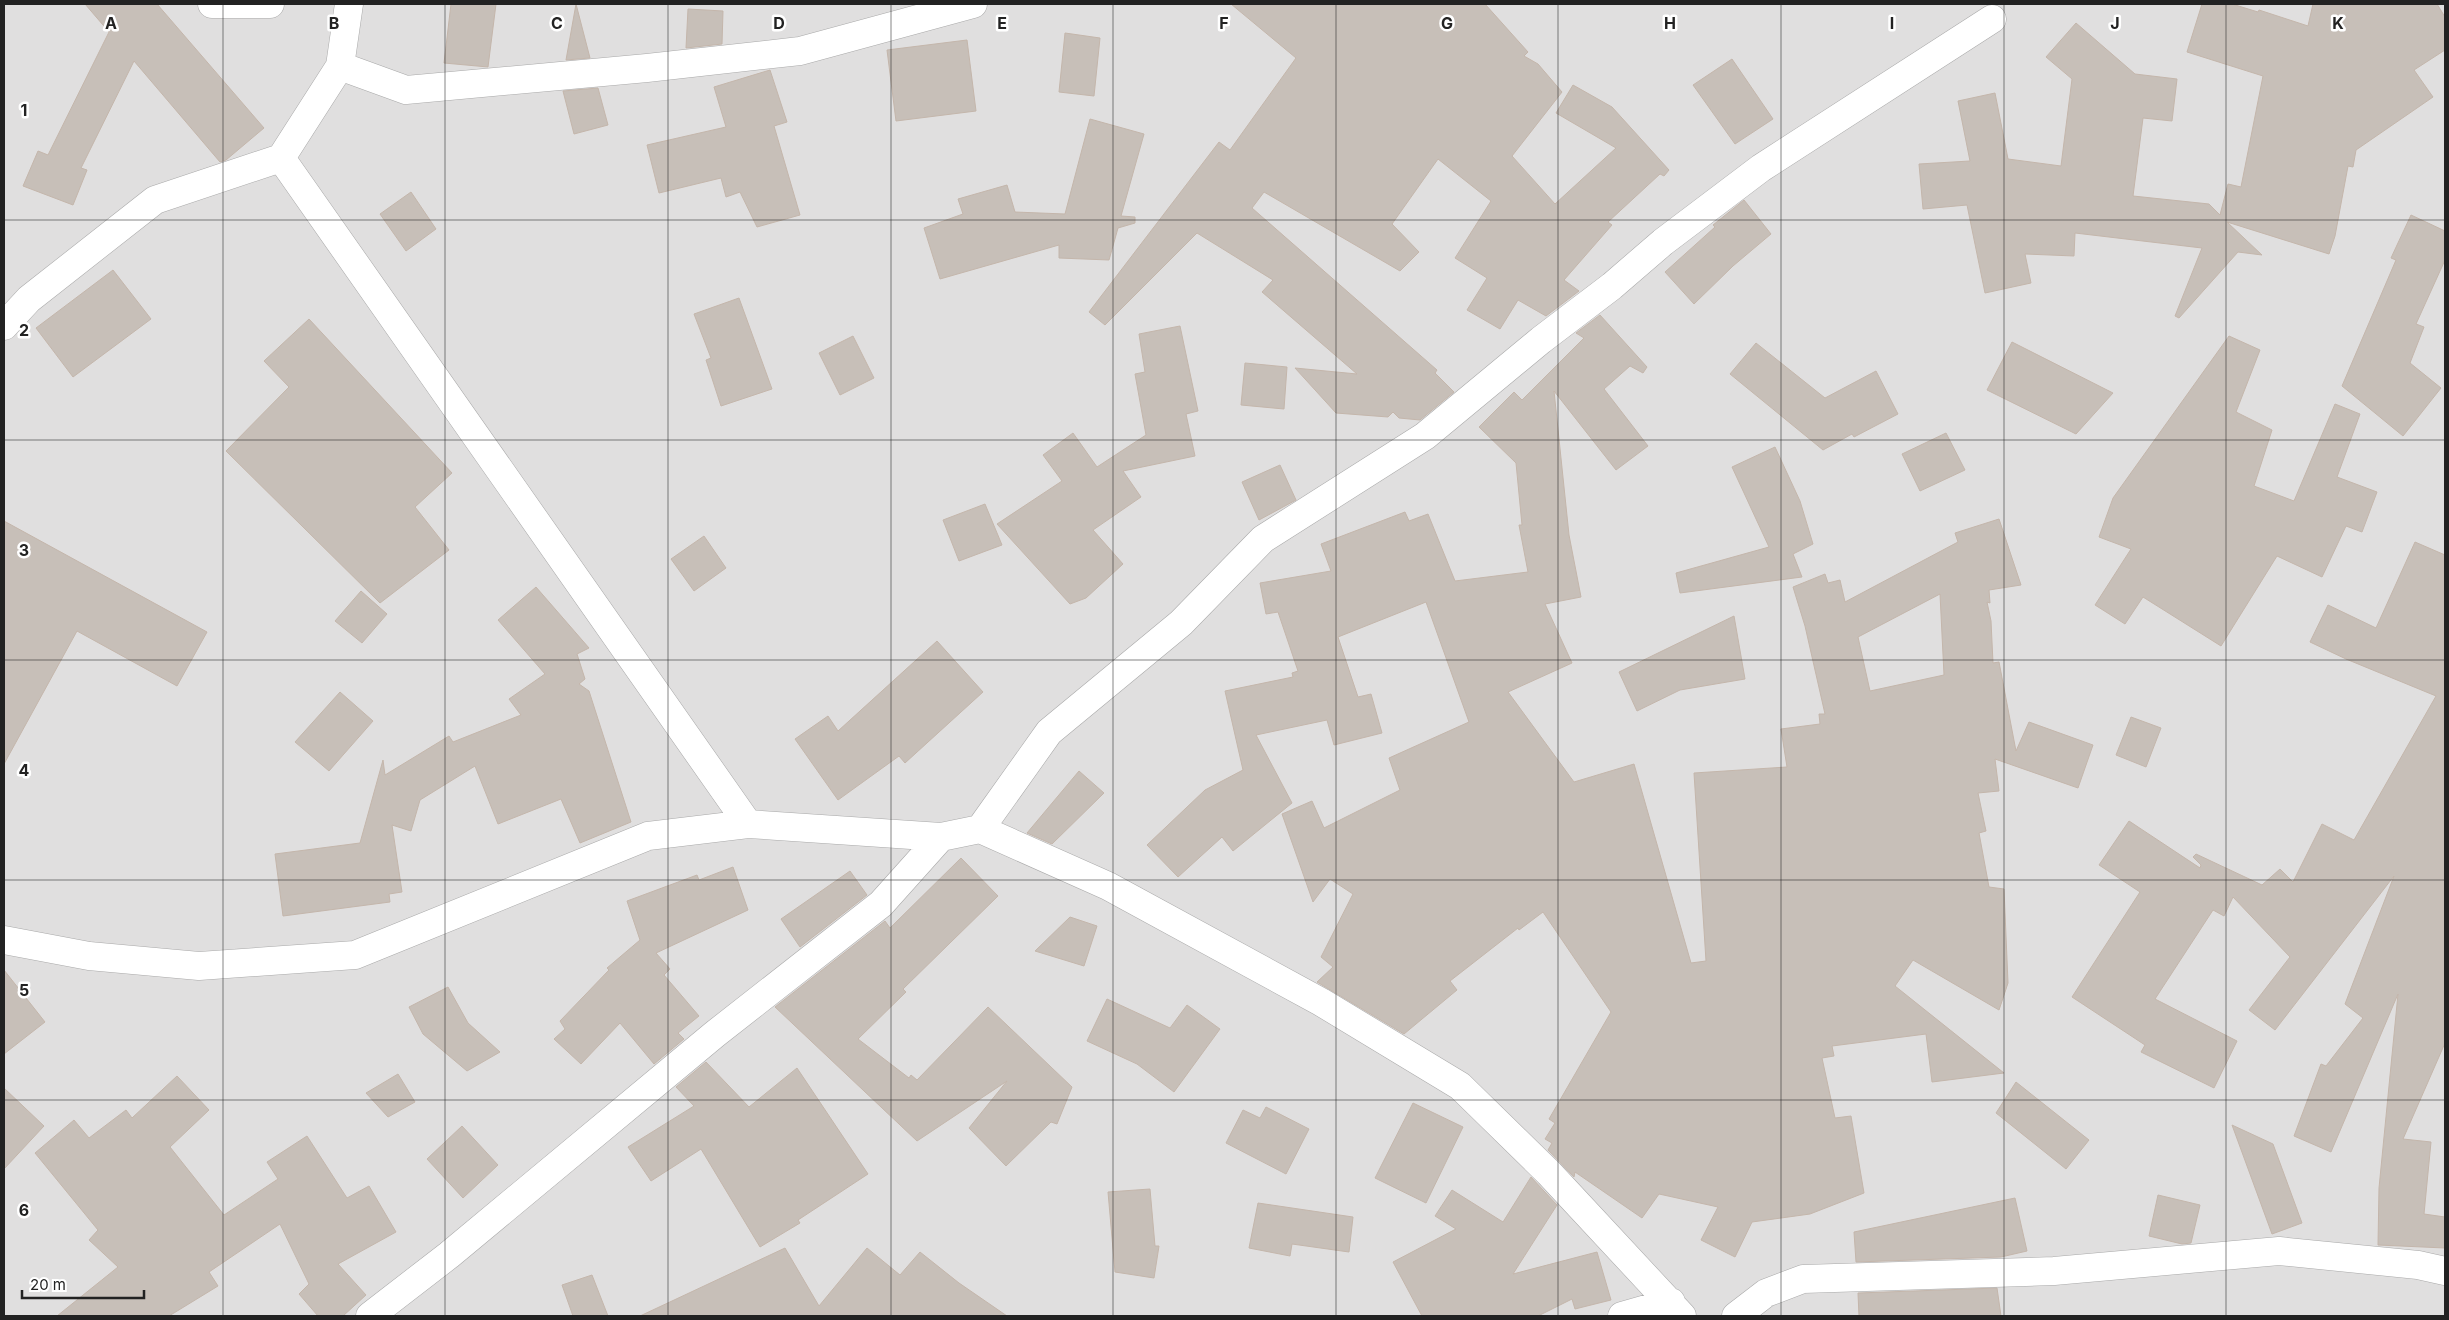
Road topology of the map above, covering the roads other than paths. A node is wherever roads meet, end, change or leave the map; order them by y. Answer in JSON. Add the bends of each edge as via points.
{"nodes":[{"id":1,"x":212,"y":4,"type":"edge"},
{"id":2,"x":270,"y":4,"type":"edge"},
{"id":3,"x":349,"y":4,"type":"edge"},
{"id":4,"x":973,"y":4,"type":"edge"},
{"id":5,"x":1992,"y":19,"type":"dead end"},
{"id":6,"x":340,"y":66,"type":"junction"},
{"id":7,"x":281,"y":158,"type":"junction"},
{"id":8,"x":4,"y":326,"type":"edge"},
{"id":9,"x":748,"y":824,"type":"junction"},
{"id":10,"x":980,"y":829,"type":"junction"},
{"id":11,"x":942,"y":837,"type":"junction"},
{"id":12,"x":4,"y":940,"type":"edge"},
{"id":13,"x":2445,"y":1271,"type":"edge"},
{"id":14,"x":1677,"y":1309,"type":"edge"},
{"id":15,"x":370,"y":1316,"type":"edge"},
{"id":16,"x":1622,"y":1316,"type":"edge"},
{"id":17,"x":1736,"y":1316,"type":"edge"}],
"edges":[{"from":1,"to":2,"type":"street"},
{"from":3,"to":6,"type":"street"},
{"from":4,"to":6,"type":"street","via":[[800,51],[647,68],[406,90]]},
{"from":5,"to":10,"type":"street","via":[[1761,168],[1663,242],[1425,436],[1263,538],[1181,623],[1048,732]]},
{"from":6,"to":7,"type":"street"},
{"from":7,"to":8,"type":"street","via":[[155,200],[29,299]]},
{"from":7,"to":9,"type":"street"},
{"from":9,"to":11,"type":"street"},
{"from":9,"to":12,"type":"street","via":[[648,836],[355,954],[199,966],[89,956]]},
{"from":10,"to":11,"type":"street"},
{"from":10,"to":14,"type":"street","via":[[1108,886],[1321,1002],[1460,1086],[1549,1173]]},
{"from":11,"to":15,"type":"street","via":[[881,904],[715,1034],[449,1255]]},
{"from":13,"to":17,"type":"street","via":[[2418,1265],[2279,1251],[2054,1271],[1803,1279],[1766,1293]]},
{"from":14,"to":16,"type":"street"}]}
